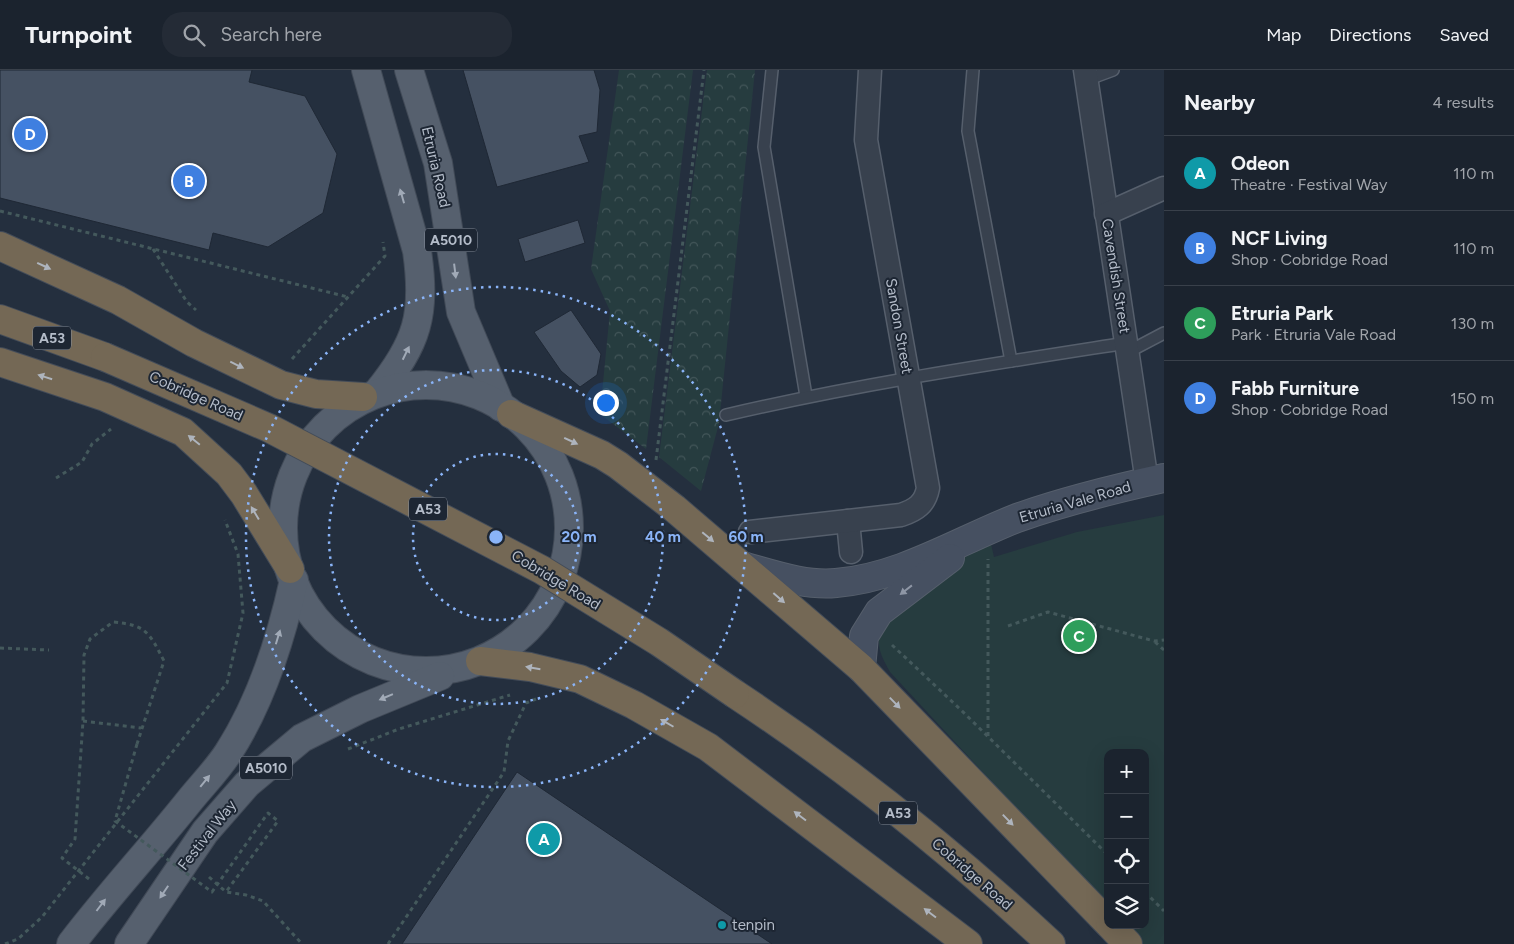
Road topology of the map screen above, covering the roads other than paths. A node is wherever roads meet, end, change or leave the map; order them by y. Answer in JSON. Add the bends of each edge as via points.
{"nodes":[{"id":1,"x":366,"y":70,"type":"edge"},
{"id":2,"x":410,"y":70,"type":"edge"},
{"id":3,"x":772,"y":70,"type":"edge"},
{"id":4,"x":870,"y":70,"type":"edge"},
{"id":5,"x":973,"y":70,"type":"edge"},
{"id":6,"x":1113,"y":70,"type":"edge"},
{"id":7,"x":1085,"y":75,"type":"edge"},
{"id":8,"x":1164,"y":188,"type":"edge"},
{"id":9,"x":1106,"y":214,"type":"junction"},
{"id":10,"x":0,"y":246,"type":"edge"},
{"id":11,"x":0,"y":319,"type":"edge"},
{"id":12,"x":1164,"y":332,"type":"edge"},
{"id":13,"x":1127,"y":347,"type":"junction"},
{"id":14,"x":1011,"y":361,"type":"junction"},
{"id":15,"x":0,"y":362,"type":"edge"},
{"id":16,"x":908,"y":378,"type":"junction"},
{"id":17,"x":370,"y":395,"type":"junction"},
{"id":18,"x":806,"y":396,"type":"junction"},
{"id":19,"x":506,"y":410,"type":"junction"},
{"id":20,"x":726,"y":415,"type":"dead end"},
{"id":21,"x":1155,"y":480,"type":"edge"},
{"id":22,"x":848,"y":522,"type":"junction"},
{"id":23,"x":988,"y":531,"type":"junction"},
{"id":24,"x":750,"y":532,"type":"dead end"},
{"id":25,"x":851,"y":552,"type":"dead end"},
{"id":26,"x":742,"y":566,"type":"junction"},
{"id":27,"x":292,"y":574,"type":"junction"},
{"id":28,"x":472,"y":664,"type":"junction"},
{"id":29,"x":861,"y":668,"type":"junction"},
{"id":30,"x":1104,"y":919,"type":"edge"},
{"id":31,"x":1114,"y":929,"type":"edge"},
{"id":32,"x":71,"y":944,"type":"edge"},
{"id":33,"x":129,"y":944,"type":"edge"},
{"id":34,"x":968,"y":944,"type":"edge"},
{"id":35,"x":1051,"y":944,"type":"edge"},
{"id":36,"x":1128,"y":944,"type":"edge"}],
"edges":[{"from":17,"to":1,"type":"main road","number":"A5010","one_way":true,"via":[[399,366],[413,338],[420,309],[421,282],[415,242]]},
{"from":2,"to":19,"type":"main road","name":"Etruria Road","number":"A5010","one_way":true,"via":[[438,163],[461,312]]},
{"from":3,"to":18,"type":"lane","via":[[764,147]]},
{"from":4,"to":16,"type":"street","name":"Sandon Street","via":[[866,140]]},
{"from":5,"to":14,"type":"lane","via":[[968,131]]},
{"from":6,"to":7,"type":"lane"},
{"from":7,"to":9,"type":"street","name":"Cavendish Street"},
{"from":8,"to":9,"type":"street"},
{"from":9,"to":13,"type":"street","name":"Cavendish Street"},
{"from":10,"to":17,"type":"highway","one_way":true,"via":[[118,300],[194,343],[281,385],[316,394]]},
{"from":11,"to":35,"type":"highway","name":"Cobridge Road","number":"A53","bridge":true,"via":[[105,357],[269,428],[542,570],[659,642],[801,738],[926,835]]},
{"from":12,"to":13,"type":"lane"},
{"from":13,"to":14,"type":"lane"},
{"from":13,"to":21,"type":"street","name":"Cavendish Street"},
{"from":14,"to":16,"type":"lane"},
{"from":27,"to":15,"type":"highway","one_way":true,"via":[[234,480],[183,432],[105,397]]},
{"from":16,"to":18,"type":"lane"},
{"from":16,"to":22,"type":"street","name":"Sandon Street","via":[[928,488],[926,499],[910,512]]},
{"from":17,"to":19,"type":"main road","via":[[409,387],[441,386],[479,395]]},
{"from":17,"to":27,"type":"main road","via":[[342,409],[322,427],[298,462],[284,516],[284,539]]},
{"from":18,"to":20,"type":"lane"},
{"from":19,"to":26,"type":"highway","one_way":true,"via":[[618,465]]},
{"from":19,"to":28,"type":"main road","via":[[534,433],[556,469],[567,499],[569,545],[563,574],[540,617],[507,648]]},
{"from":21,"to":23,"type":"main road","name":"Etruria Vale Road","via":[[1074,500]]},
{"from":22,"to":24,"type":"street","name":"Sandon Street"},
{"from":22,"to":25,"type":"street"},
{"from":23,"to":26,"type":"main road","via":[[868,579],[814,582]]},
{"from":23,"to":29,"type":"main road","one_way":true,"via":[[879,612],[864,636]]},
{"from":26,"to":29,"type":"highway","one_way":true},
{"from":27,"to":28,"type":"main road","via":[[305,604],[318,623],[341,644],[363,657],[414,672],[434,672]]},
{"from":32,"to":27,"type":"main road","number":"A5010","one_way":true,"via":[[108,895],[228,753],[265,678],[288,605]]},
{"from":28,"to":33,"type":"main road","name":"Festival Way","number":"A5010","one_way":true,"via":[[360,709],[302,738],[247,784],[205,832]]},
{"from":34,"to":28,"type":"highway","one_way":true,"via":[[708,747],[634,705],[574,677],[530,667]]},
{"from":29,"to":30,"type":"highway","one_way":true},
{"from":31,"to":36,"type":"highway"}]}
